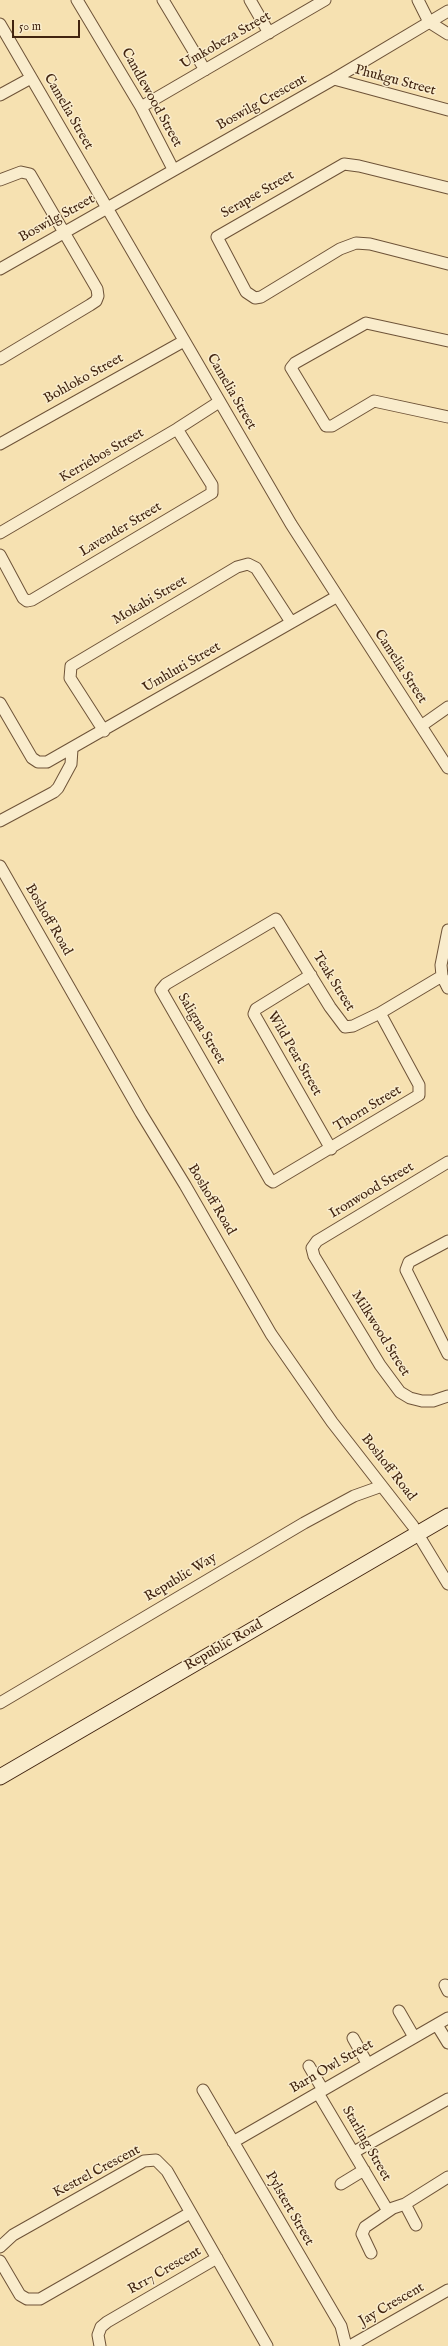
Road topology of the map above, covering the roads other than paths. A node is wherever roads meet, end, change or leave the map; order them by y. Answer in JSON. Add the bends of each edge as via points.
{"nodes":[{"id":1,"x":77,"y":0,"type":"edge"},
{"id":2,"x":163,"y":0,"type":"edge"},
{"id":3,"x":250,"y":0,"type":"edge"},
{"id":4,"x":325,"y":0,"type":"edge"},
{"id":5,"x":418,"y":0,"type":"edge"},
{"id":6,"x":448,"y":12,"type":"edge"},
{"id":7,"x":429,"y":22,"type":"junction"},
{"id":8,"x":0,"y":24,"type":"edge"},
{"id":9,"x":269,"y":32,"type":"junction"},
{"id":10,"x":448,"y":34,"type":"edge"},
{"id":11,"x":205,"y":70,"type":"junction"},
{"id":12,"x":30,"y":78,"type":"junction"},
{"id":13,"x":334,"y":79,"type":"junction"},
{"id":14,"x":0,"y":95,"type":"edge"},
{"id":15,"x":141,"y":107,"type":"junction"},
{"id":16,"x":448,"y":110,"type":"edge"},
{"id":17,"x":173,"y":169,"type":"junction"},
{"id":18,"x":0,"y":180,"type":"edge"},
{"id":19,"x":448,"y":188,"type":"edge"},
{"id":20,"x":108,"y":208,"type":"junction"},
{"id":21,"x":64,"y":232,"type":"junction"},
{"id":22,"x":448,"y":264,"type":"edge"},
{"id":23,"x":0,"y":269,"type":"edge"},
{"id":24,"x":184,"y":341,"type":"junction"},
{"id":25,"x":448,"y":341,"type":"edge"},
{"id":26,"x":0,"y":359,"type":"edge"},
{"id":27,"x":219,"y":402,"type":"junction"},
{"id":28,"x":448,"y":417,"type":"edge"},
{"id":29,"x":177,"y":429,"type":"junction"},
{"id":30,"x":0,"y":444,"type":"edge"},
{"id":31,"x":0,"y":533,"type":"edge"},
{"id":32,"x":0,"y":555,"type":"edge"},
{"id":33,"x":336,"y":597,"type":"junction"},
{"id":34,"x":291,"y":622,"type":"junction"},
{"id":35,"x":0,"y":703,"type":"edge"},
{"id":36,"x":448,"y":707,"type":"edge"},
{"id":37,"x":421,"y":726,"type":"junction"},
{"id":38,"x":104,"y":731,"type":"junction"},
{"id":39,"x":72,"y":749,"type":"junction"},
{"id":40,"x":448,"y":768,"type":"edge"},
{"id":41,"x":0,"y":821,"type":"edge"},
{"id":42,"x":0,"y":866,"type":"edge"},
{"id":43,"x":277,"y":919,"type":"joint"},
{"id":44,"x":448,"y":930,"type":"edge"},
{"id":45,"x":311,"y":975,"type":"junction"},
{"id":46,"x":442,"y":976,"type":"junction"},
{"id":47,"x":448,"y":988,"type":"edge"},
{"id":48,"x":380,"y":1013,"type":"junction"},
{"id":49,"x":331,"y":1149,"type":"junction"},
{"id":50,"x":448,"y":1162,"type":"edge"},
{"id":51,"x":271,"y":1182,"type":"joint"},
{"id":52,"x":448,"y":1241,"type":"edge"},
{"id":53,"x":313,"y":1246,"type":"joint"},
{"id":54,"x":448,"y":1354,"type":"edge"},
{"id":55,"x":448,"y":1396,"type":"edge"},
{"id":56,"x":382,"y":1486,"type":"junction"},
{"id":57,"x":448,"y":1516,"type":"edge"},
{"id":58,"x":419,"y":1534,"type":"junction"},
{"id":59,"x":448,"y":1584,"type":"edge"},
{"id":60,"x":0,"y":1703,"type":"edge"},
{"id":61,"x":0,"y":1777,"type":"edge"},
{"id":62,"x":398,"y":2011,"type":"dead end"},
{"id":63,"x":448,"y":2018,"type":"edge"},
{"id":64,"x":437,"y":2025,"type":"junction"},
{"id":65,"x":414,"y":2037,"type":"junction"},
{"id":66,"x":353,"y":2038,"type":"dead end"},
{"id":67,"x":448,"y":2043,"type":"edge"},
{"id":68,"x":367,"y":2063,"type":"junction"},
{"id":69,"x":309,"y":2066,"type":"dead end"},
{"id":70,"x":203,"y":2090,"type":"dead end"},
{"id":71,"x":321,"y":2091,"type":"junction"},
{"id":72,"x":448,"y":2099,"type":"edge"},
{"id":73,"x":232,"y":2142,"type":"junction"},
{"id":74,"x":354,"y":2152,"type":"junction"},
{"id":75,"x":364,"y":2170,"type":"junction"},
{"id":76,"x":448,"y":2178,"type":"edge"},
{"id":77,"x":341,"y":2184,"type":"dead end"},
{"id":78,"x":405,"y":2204,"type":"junction"},
{"id":79,"x":388,"y":2211,"type":"junction"},
{"id":80,"x":190,"y":2213,"type":"junction"},
{"id":81,"x":416,"y":2225,"type":"dead end"},
{"id":82,"x":0,"y":2247,"type":"edge"},
{"id":83,"x":371,"y":2253,"type":"dead end"},
{"id":84,"x":217,"y":2258,"type":"junction"},
{"id":85,"x":0,"y":2261,"type":"edge"},
{"id":86,"x":448,"y":2290,"type":"edge"},
{"id":87,"x":100,"y":2346,"type":"edge"},
{"id":88,"x":267,"y":2346,"type":"edge"},
{"id":89,"x":346,"y":2346,"type":"edge"},
{"id":90,"x":350,"y":2346,"type":"edge"}],
"edges":[{"from":1,"to":15,"type":"street","name":"Candlewood Street"},
{"from":2,"to":11,"type":"street"},
{"from":3,"to":9,"type":"street"},
{"from":4,"to":9,"type":"street","name":"Umkobeza Street"},
{"from":5,"to":7,"type":"street"},
{"from":6,"to":7,"type":"street","name":"Boswilg Crescent"},
{"from":7,"to":10,"type":"street"},
{"from":7,"to":13,"type":"street","name":"Boswilg Crescent"},
{"from":8,"to":12,"type":"street","name":"Camelia Street"},
{"from":9,"to":11,"type":"street","name":"Umkobeza Street"},
{"from":11,"to":15,"type":"street","name":"Umkobeza Street"},
{"from":12,"to":14,"type":"street"},
{"from":12,"to":20,"type":"street","name":"Camelia Street"},
{"from":13,"to":16,"type":"street","name":"Phukgu Street"},
{"from":13,"to":17,"type":"street","name":"Boswilg Crescent"},
{"from":15,"to":17,"type":"street","name":"Candlewood Street"},
{"from":17,"to":20,"type":"street","name":"Boswilg Crescent"},
{"from":18,"to":21,"type":"street","via":[[21,172],[30,174]]},
{"from":19,"to":22,"type":"street","name":"Serapse Street","via":[[344,164],[217,238],[246,292],[255,298],[261,298],[356,243],[370,244]]},
{"from":20,"to":21,"type":"street","name":"Boswilg Street"},
{"from":20,"to":24,"type":"street","name":"Camelia Street"},
{"from":21,"to":23,"type":"street","name":"Boswilg Street"},
{"from":21,"to":26,"type":"street","via":[[97,289],[98,299]]},
{"from":24,"to":27,"type":"street","name":"Camelia Street"},
{"from":24,"to":30,"type":"street","name":"Bohloko Street"},
{"from":25,"to":28,"type":"street","via":[[366,323],[295,362],[291,368],[326,426],[332,426],[374,401]]},
{"from":27,"to":29,"type":"street","name":"Kerriebos Street"},
{"from":27,"to":33,"type":"street","name":"Camelia Street"},
{"from":29,"to":31,"type":"street","name":"Kerriebos Street"},
{"from":29,"to":32,"type":"street","name":"Lavender Street","via":[[212,485],[212,493],[32,600],[27,601],[23,598]]},
{"from":33,"to":34,"type":"street","name":"Umhluti Street"},
{"from":33,"to":37,"type":"street","name":"Camelia Street"},
{"from":34,"to":38,"type":"street","name":"Umhluti Street"},
{"from":34,"to":38,"type":"street","name":"Mokabi Street","via":[[256,568],[248,564],[240,565],[71,666],[70,678]]},
{"from":35,"to":39,"type":"street","name":"Umhluti Street","via":[[34,760],[41,763],[51,761]]},
{"from":36,"to":37,"type":"street"},
{"from":37,"to":40,"type":"street","name":"Camelia Street"},
{"from":38,"to":39,"type":"street","name":"Umhluti Street"},
{"from":39,"to":41,"type":"street","via":[[71,764],[54,792]]},
{"from":42,"to":56,"type":"street","name":"Boshoff Road","via":[[141,1114],[275,1340],[328,1416]]},
{"from":43,"to":45,"type":"street","name":"Teak Street"},
{"from":43,"to":51,"type":"street","name":"Saligna Street","via":[[166,984],[161,990]]},
{"from":44,"to":46,"type":"street","via":[[441,956]]},
{"from":45,"to":48,"type":"street","name":"Teak Street","via":[[343,1026],[353,1026]]},
{"from":45,"to":49,"type":"street","name":"Wild Pear Street","via":[[256,1009],[254,1014]]},
{"from":46,"to":47,"type":"street"},
{"from":46,"to":48,"type":"street","name":"Teak Street"},
{"from":48,"to":49,"type":"street","name":"Thorn Street","via":[[418,1083],[420,1094]]},
{"from":49,"to":51,"type":"street","name":"Thorn Street"},
{"from":50,"to":53,"type":"street","name":"Ironwood Street","via":[[317,1241]]},
{"from":52,"to":54,"type":"street","via":[[411,1261],[406,1270]]},
{"from":53,"to":55,"type":"street","name":"Milkwood Street","via":[[314,1256],[380,1365],[400,1392],[422,1401],[433,1401]]},
{"from":56,"to":58,"type":"street","name":"Boshoff Road"},
{"from":56,"to":60,"type":"street","name":"Republic Way","via":[[334,1506]]},
{"from":57,"to":58,"type":"street","name":"Republic Road"},
{"from":58,"to":59,"type":"street","name":"Boshoff Road"},
{"from":58,"to":61,"type":"street","name":"Republic Road"},
{"from":62,"to":65,"type":"street"},
{"from":63,"to":64,"type":"street","name":"Barn Owl Street"},
{"from":64,"to":65,"type":"street","name":"Barn Owl Street"},
{"from":64,"to":67,"type":"street"},
{"from":65,"to":68,"type":"street","name":"Barn Owl Street"},
{"from":66,"to":68,"type":"street"},
{"from":68,"to":71,"type":"street","name":"Barn Owl Street"},
{"from":69,"to":71,"type":"street","name":"Starling Street"},
{"from":70,"to":73,"type":"street","name":"Pylstert Street"},
{"from":71,"to":73,"type":"street","name":"Barn Owl Street"},
{"from":71,"to":74,"type":"street","name":"Starling Street"},
{"from":72,"to":74,"type":"street"},
{"from":73,"to":89,"type":"street","name":"Pylstert Street","via":[[341,2326]]},
{"from":74,"to":75,"type":"street","name":"Starling Street"},
{"from":75,"to":77,"type":"street"},
{"from":75,"to":79,"type":"street","name":"Starling Street"},
{"from":76,"to":78,"type":"street"},
{"from":78,"to":79,"type":"street"},
{"from":78,"to":81,"type":"street"},
{"from":79,"to":83,"type":"street","via":[[365,2227],[362,2232]]},
{"from":80,"to":82,"type":"street","name":"Kestrel Crescent","via":[[163,2165],[156,2160],[148,2160],[13,2235]]},
{"from":80,"to":84,"type":"street","name":"Kestrel Crescent"},
{"from":80,"to":85,"type":"street","via":[[40,2299],[27,2299],[20,2295]]},
{"from":84,"to":87,"type":"street","name":"Rr17 Crescent","via":[[106,2322],[98,2335]]},
{"from":84,"to":88,"type":"street","name":"Rr17 Crescent"},
{"from":86,"to":90,"type":"street","name":"Jay Crescent"}]}
